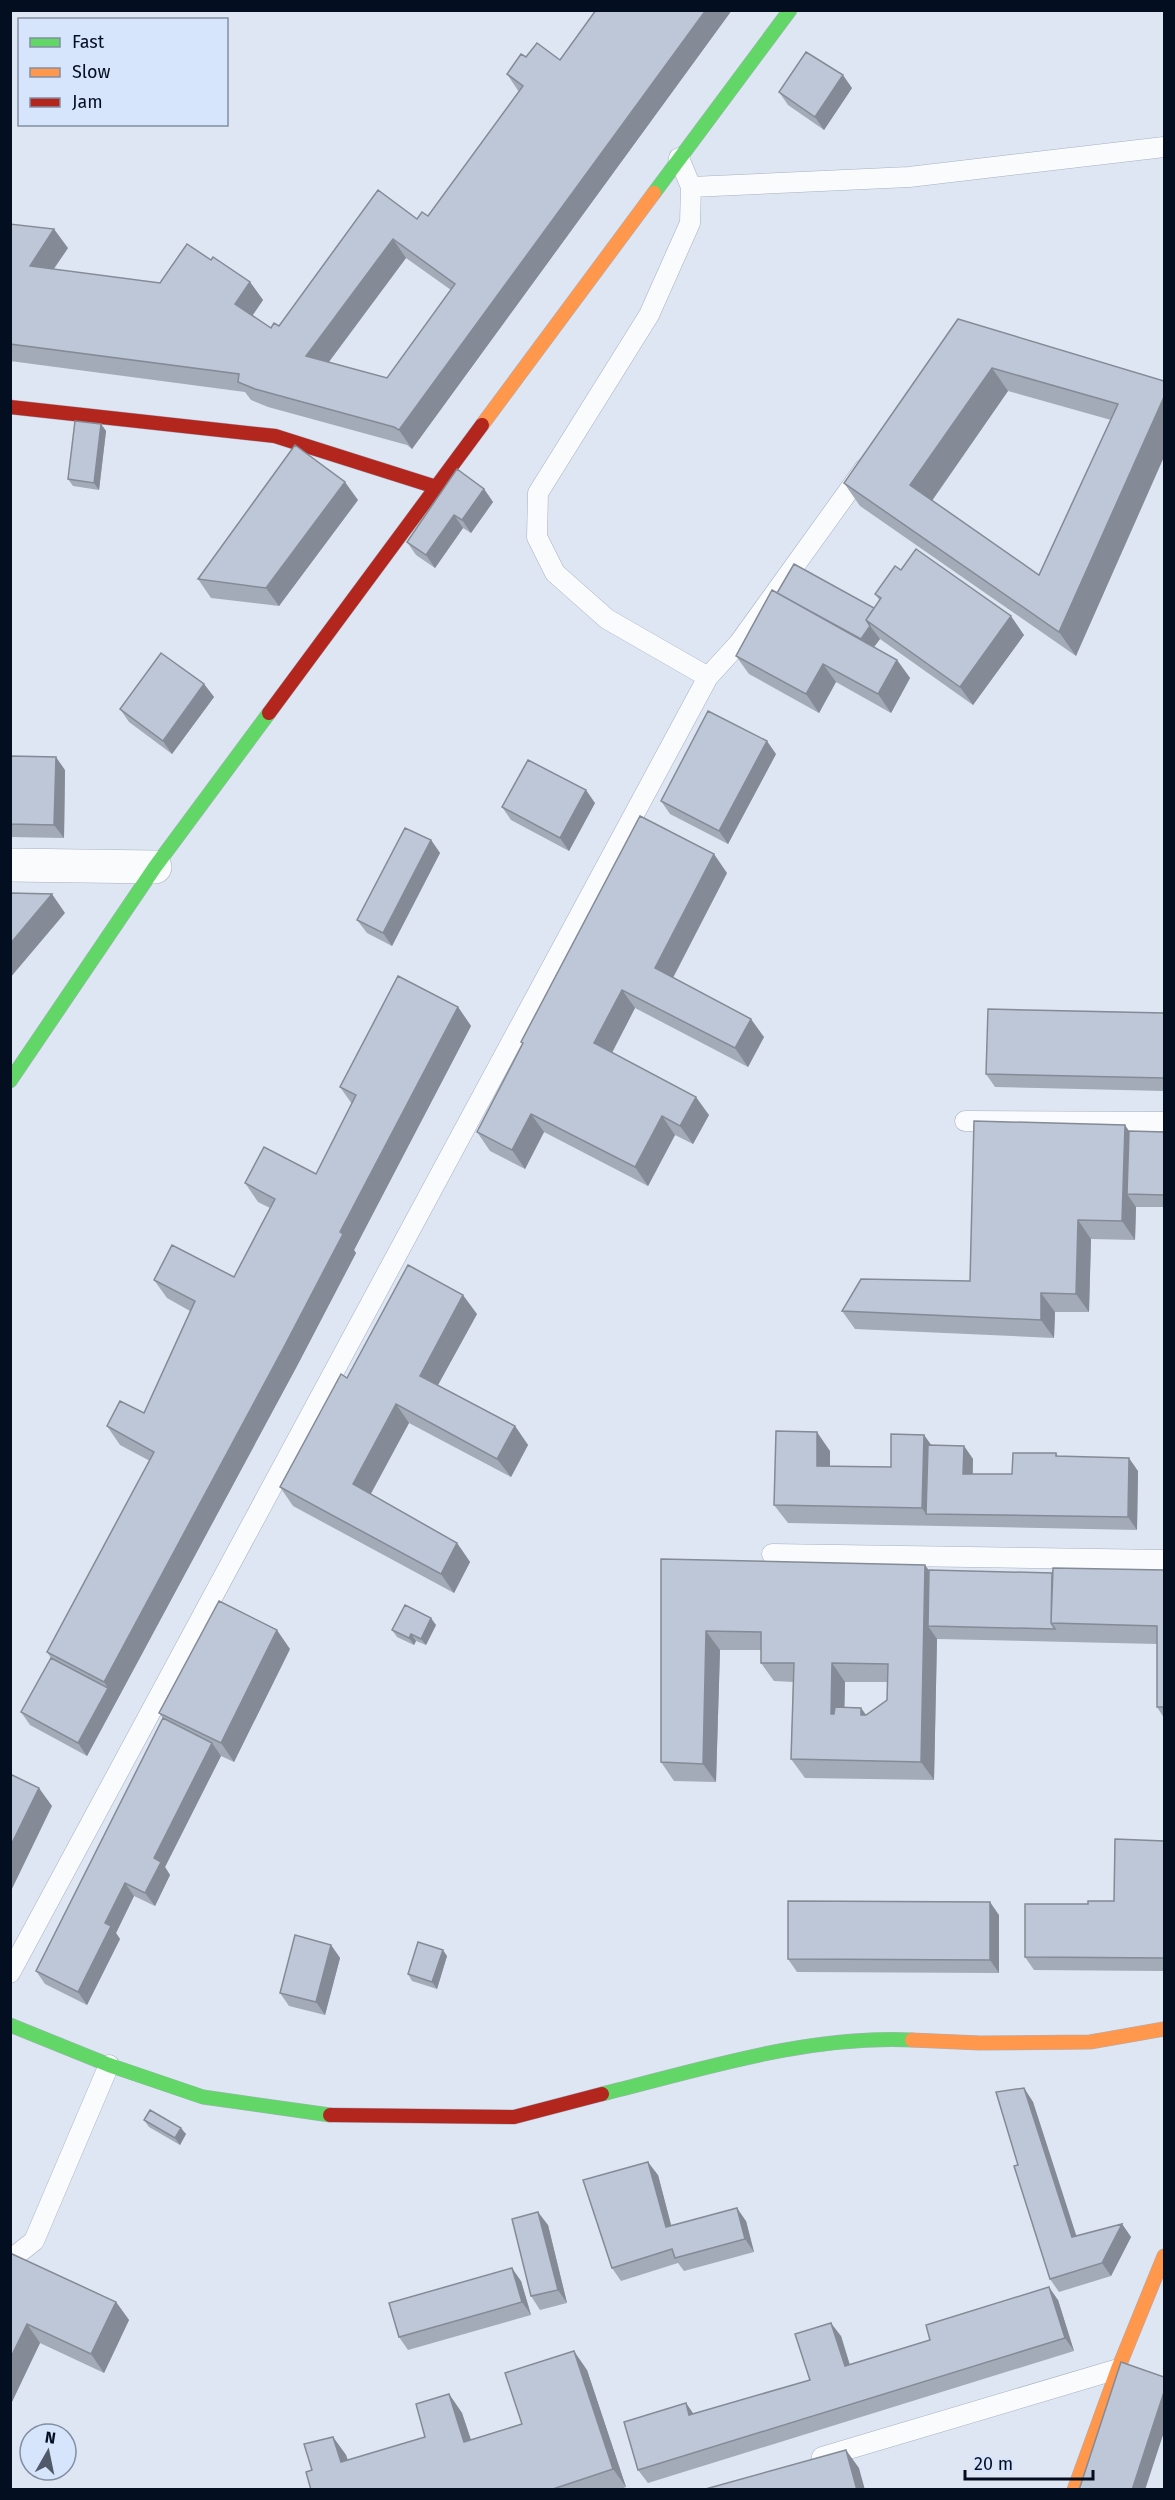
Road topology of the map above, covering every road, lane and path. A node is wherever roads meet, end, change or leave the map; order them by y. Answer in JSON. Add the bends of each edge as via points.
{"nodes":[{"id":1,"x":790,"y":10,"type":"edge"},
{"id":2,"x":1164,"y":147,"type":"edge"},
{"id":3,"x":679,"y":158,"type":"junction"},
{"id":4,"x":691,"y":187,"type":"junction"},
{"id":5,"x":10,"y":407,"type":"edge"},
{"id":6,"x":873,"y":456,"type":"edge"},
{"id":7,"x":436,"y":487,"type":"junction"},
{"id":8,"x":708,"y":677,"type":"junction"},
{"id":9,"x":10,"y":865,"type":"edge"},
{"id":10,"x":155,"y":867,"type":"junction"},
{"id":11,"x":10,"y":1081,"type":"edge"},
{"id":12,"x":965,"y":1121,"type":"dead end"},
{"id":13,"x":1164,"y":1122,"type":"edge"},
{"id":14,"x":772,"y":1554,"type":"dead end"},
{"id":15,"x":1164,"y":1560,"type":"edge"},
{"id":16,"x":10,"y":1973,"type":"edge"},
{"id":17,"x":10,"y":2025,"type":"edge"},
{"id":18,"x":1164,"y":2029,"type":"edge"},
{"id":19,"x":109,"y":2065,"type":"junction"},
{"id":20,"x":1164,"y":2256,"type":"edge"},
{"id":21,"x":10,"y":2260,"type":"edge"},
{"id":22,"x":1118,"y":2369,"type":"junction"},
{"id":23,"x":804,"y":2463,"type":"edge"},
{"id":24,"x":1074,"y":2490,"type":"edge"}],
"edges":[{"from":1,"to":3,"type":"street"},
{"from":2,"to":4,"type":"lane","via":[[909,177]]},
{"from":3,"to":4,"type":"lane"},
{"from":3,"to":7,"type":"street"},
{"from":4,"to":8,"type":"lane","via":[[690,223],[649,315],[538,493],[537,537],[555,573],[607,620]]},
{"from":5,"to":7,"type":"street","via":[[275,436]]},
{"from":6,"to":8,"type":"lane","via":[[739,643]]},
{"from":7,"to":10,"type":"street"},
{"from":8,"to":16,"type":"lane"},
{"from":9,"to":10,"type":"street"},
{"from":10,"to":11,"type":"street"},
{"from":12,"to":13,"type":"lane"},
{"from":14,"to":15,"type":"lane"},
{"from":17,"to":19,"type":"street"},
{"from":18,"to":19,"type":"street","via":[[1090,2042],[980,2043],[876,2038],[787,2050],[513,2117],[329,2115],[203,2097]]},
{"from":19,"to":21,"type":"lane","via":[[34,2241]]},
{"from":20,"to":22,"type":"street"},
{"from":22,"to":23,"type":"lane"},
{"from":22,"to":24,"type":"street"}]}
